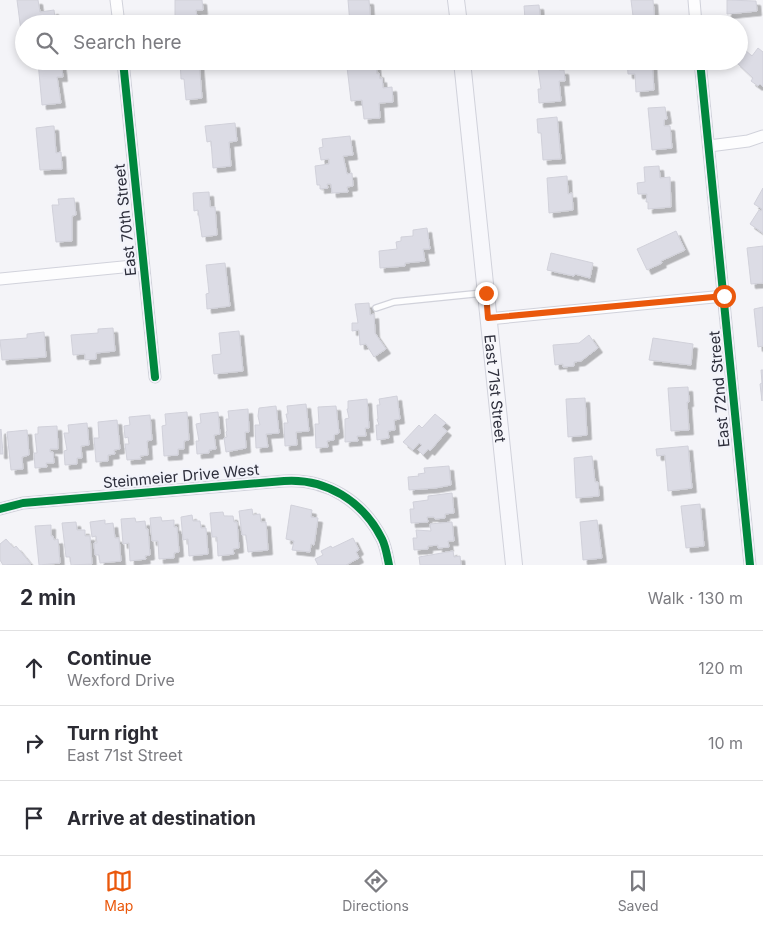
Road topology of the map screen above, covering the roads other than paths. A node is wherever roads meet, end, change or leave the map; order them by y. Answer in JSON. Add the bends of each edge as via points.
{"nodes":[{"id":1,"x":116,"y":0,"type":"edge"},
{"id":2,"x":456,"y":0,"type":"edge"},
{"id":3,"x":694,"y":0,"type":"edge"},
{"id":4,"x":118,"y":15,"type":"edge"},
{"id":5,"x":458,"y":15,"type":"edge"},
{"id":6,"x":695,"y":15,"type":"edge"},
{"id":7,"x":124,"y":70,"type":"edge"},
{"id":8,"x":463,"y":70,"type":"edge"},
{"id":9,"x":701,"y":70,"type":"edge"},
{"id":10,"x":763,"y":136,"type":"edge"},
{"id":11,"x":709,"y":146,"type":"junction"},
{"id":12,"x":143,"y":265,"type":"junction"},
{"id":13,"x":0,"y":279,"type":"edge"},
{"id":14,"x":486,"y":293,"type":"junction"},
{"id":15,"x":724,"y":296,"type":"junction"},
{"id":16,"x":376,"y":308,"type":"dead end"},
{"id":17,"x":488,"y":318,"type":"junction"},
{"id":18,"x":155,"y":377,"type":"dead end"},
{"id":19,"x":0,"y":509,"type":"edge"},
{"id":20,"x":389,"y":565,"type":"edge"},
{"id":21,"x":514,"y":565,"type":"edge"},
{"id":22,"x":750,"y":565,"type":"edge"}],
"edges":[{"from":1,"to":4,"type":"street"},
{"from":2,"to":5,"type":"main road"},
{"from":3,"to":6,"type":"street"},
{"from":7,"to":12,"type":"street","name":"East 70th Street"},
{"from":8,"to":14,"type":"main road","name":"East 71st Street"},
{"from":9,"to":11,"type":"street","name":"East 72nd Street"},
{"from":10,"to":11,"type":"street"},
{"from":11,"to":15,"type":"street","name":"East 72nd Street"},
{"from":12,"to":13,"type":"street"},
{"from":12,"to":18,"type":"street","name":"East 70th Street"},
{"from":14,"to":16,"type":"lane","via":[[394,302]]},
{"from":14,"to":17,"type":"main road","name":"East 71st Street"},
{"from":15,"to":17,"type":"street"},
{"from":15,"to":22,"type":"street","name":"East 72nd Street"},
{"from":17,"to":21,"type":"main road","name":"East 71st Street"},
{"from":19,"to":20,"type":"street","name":"Steinmeier Drive West","via":[[23,503],[290,480],[314,483],[348,498],[368,516],[381,538]]}]}
